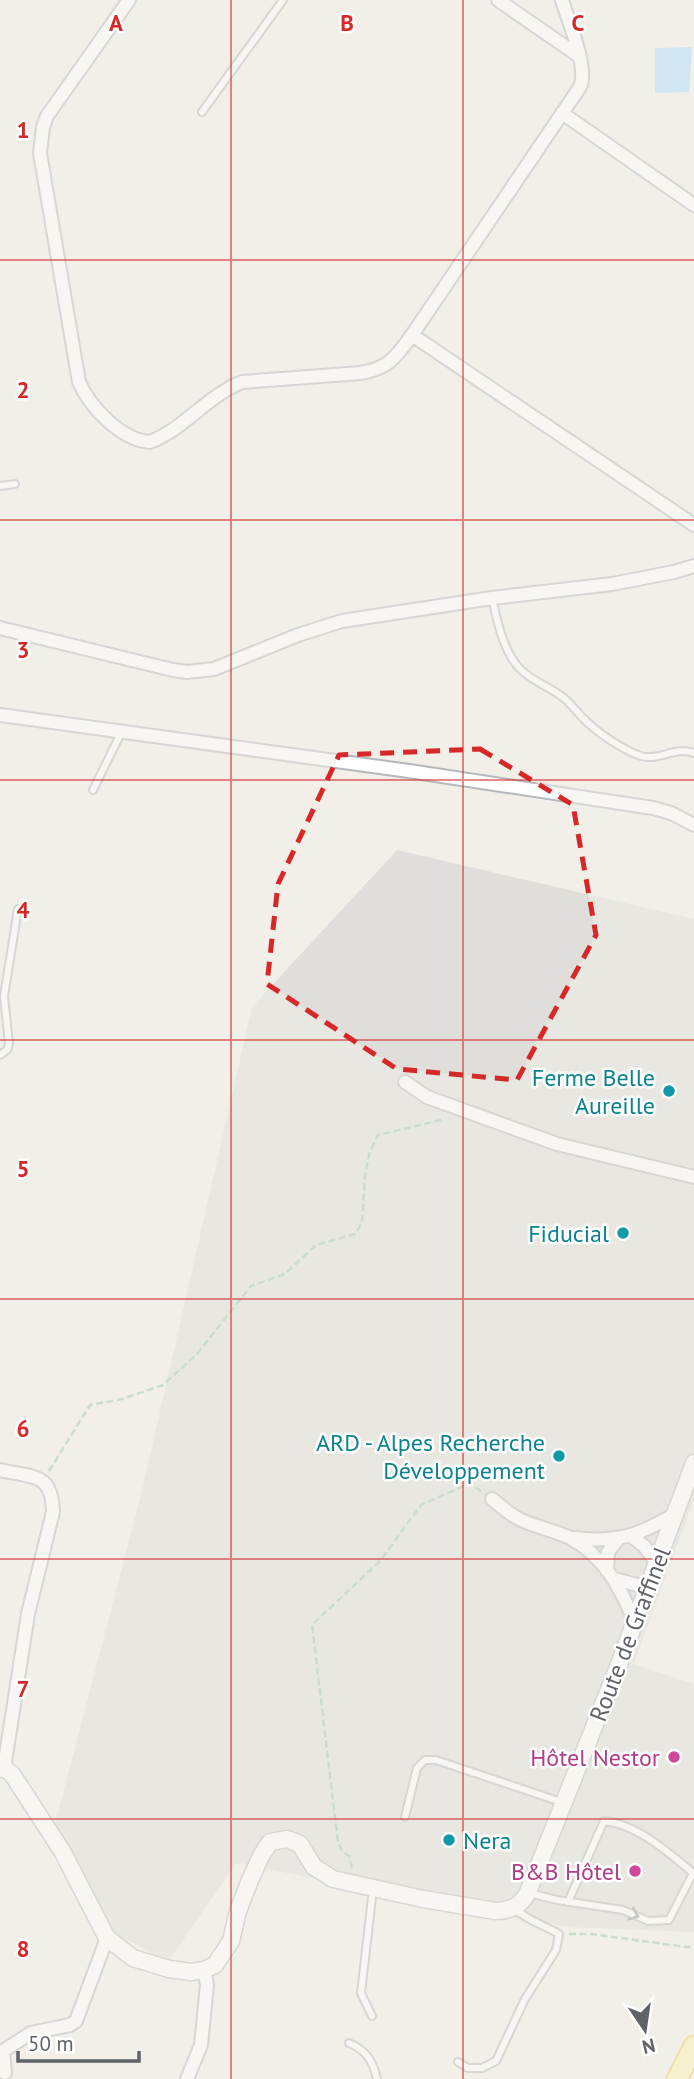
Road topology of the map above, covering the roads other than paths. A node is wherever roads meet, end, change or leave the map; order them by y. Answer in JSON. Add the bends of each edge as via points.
{"nodes":[{"id":1,"x":129,"y":0,"type":"edge"},
{"id":2,"x":284,"y":0,"type":"edge"},
{"id":3,"x":498,"y":0,"type":"edge"},
{"id":4,"x":562,"y":0,"type":"edge"},
{"id":5,"x":579,"y":56,"type":"junction"},
{"id":6,"x":202,"y":112,"type":"dead end"},
{"id":7,"x":562,"y":114,"type":"junction"},
{"id":8,"x":694,"y":205,"type":"edge"},
{"id":9,"x":412,"y":335,"type":"junction"},
{"id":10,"x":15,"y":484,"type":"dead end"},
{"id":11,"x":0,"y":486,"type":"edge"},
{"id":12,"x":694,"y":525,"type":"edge"},
{"id":13,"x":694,"y":566,"type":"edge"},
{"id":14,"x":492,"y":598,"type":"junction"},
{"id":15,"x":0,"y":628,"type":"edge"},
{"id":16,"x":0,"y":715,"type":"edge"},
{"id":17,"x":121,"y":733,"type":"junction"},
{"id":18,"x":694,"y":753,"type":"edge"},
{"id":19,"x":93,"y":790,"type":"dead end"},
{"id":20,"x":694,"y":825,"type":"edge"},
{"id":21,"x":18,"y":909,"type":"dead end"},
{"id":22,"x":0,"y":1055,"type":"edge"},
{"id":23,"x":405,"y":1082,"type":"dead end"},
{"id":24,"x":691,"y":1178,"type":"edge"},
{"id":25,"x":694,"y":1463,"type":"edge"},
{"id":26,"x":0,"y":1470,"type":"edge"},
{"id":27,"x":492,"y":1499,"type":"road end"},
{"id":28,"x":675,"y":1514,"type":"junction"},
{"id":29,"x":625,"y":1537,"type":"junction"},
{"id":30,"x":569,"y":1538,"type":"junction"},
{"id":31,"x":657,"y":1563,"type":"junction"},
{"id":32,"x":611,"y":1575,"type":"junction"},
{"id":33,"x":648,"y":1588,"type":"junction"},
{"id":34,"x":635,"y":1622,"type":"junction"},
{"id":35,"x":2,"y":1768,"type":"edge"},
{"id":36,"x":564,"y":1803,"type":"junction"},
{"id":37,"x":405,"y":1816,"type":"dead end"},
{"id":38,"x":373,"y":1889,"type":"junction"},
{"id":39,"x":528,"y":1892,"type":"junction"},
{"id":40,"x":568,"y":1902,"type":"junction"},
{"id":41,"x":514,"y":1908,"type":"junction"},
{"id":42,"x":107,"y":1938,"type":"junction"},
{"id":43,"x":204,"y":1970,"type":"junction"},
{"id":44,"x":372,"y":2015,"type":"dead end"},
{"id":45,"x":349,"y":2043,"type":"dead end"},
{"id":46,"x":694,"y":2046,"type":"edge"},
{"id":47,"x":458,"y":2063,"type":"dead end"},
{"id":48,"x":685,"y":2068,"type":"edge"},
{"id":49,"x":5,"y":2073,"type":"dead end"},
{"id":50,"x":187,"y":2079,"type":"edge"},
{"id":51,"x":377,"y":2079,"type":"edge"}],
"edges":[{"from":1,"to":9,"type":"street","via":[[47,116],[41,144],[79,382],[89,400],[113,425],[150,442],[236,384],[374,371],[392,362]]},
{"from":2,"to":6,"type":"lane"},
{"from":3,"to":5,"type":"street"},
{"from":4,"to":5,"type":"street"},
{"from":5,"to":7,"type":"street","via":[[583,82]]},
{"from":7,"to":8,"type":"street"},
{"from":7,"to":9,"type":"street"},
{"from":9,"to":12,"type":"street"},
{"from":10,"to":11,"type":"lane"},
{"from":13,"to":14,"type":"street","via":[[612,584]]},
{"from":14,"to":15,"type":"street","via":[[323,626],[196,672]]},
{"from":14,"to":18,"type":"lane","via":[[503,642],[518,667],[561,696],[592,726],[644,757],[687,750]]},
{"from":16,"to":17,"type":"street"},
{"from":17,"to":19,"type":"lane"},
{"from":17,"to":20,"type":"street","via":[[653,808]]},
{"from":21,"to":22,"type":"lane","via":[[4,996],[9,1044]]},
{"from":23,"to":24,"type":"street","via":[[426,1097],[557,1144]]},
{"from":25,"to":28,"type":"street","name":"Route de Graffinel"},
{"from":26,"to":35,"type":"street","via":[[44,1480],[53,1497],[27,1614]]},
{"from":27,"to":30,"type":"street","via":[[520,1520]]},
{"from":28,"to":29,"type":"street"},
{"from":28,"to":31,"type":"street","name":"Route de Graffinel"},
{"from":29,"to":30,"type":"street","via":[[599,1541]]},
{"from":29,"to":31,"type":"street","via":[[644,1546]]},
{"from":29,"to":32,"type":"street","via":[[608,1552]]},
{"from":30,"to":32,"type":"street","via":[[594,1554]]},
{"from":31,"to":33,"type":"street","name":"Route de Graffinel"},
{"from":32,"to":33,"type":"street"},
{"from":32,"to":34,"type":"street"},
{"from":33,"to":34,"type":"street","name":"Route de Graffinel"},
{"from":34,"to":36,"type":"street","name":"Route de Graffinel"},
{"from":35,"to":42,"type":"street","via":[[21,1786],[62,1851]]},
{"from":36,"to":37,"type":"lane","via":[[425,1760],[417,1768]]},
{"from":36,"to":39,"type":"street","name":"Route de Graffinel"},
{"from":38,"to":41,"type":"street","via":[[495,1911]]},
{"from":38,"to":43,"type":"street","via":[[321,1874],[300,1844],[288,1839],[270,1842],[250,1880],[231,1941],[215,1965]]},
{"from":38,"to":44,"type":"lane","via":[[361,1993]]},
{"from":39,"to":40,"type":"lane"},
{"from":39,"to":41,"type":"street","name":"Route de Graffinel"},
{"from":40,"to":40,"type":"lane","one_way":true,"via":[[623,1910],[649,1922],[669,1920],[693,1873],[661,1846],[616,1822],[604,1821]]},
{"from":41,"to":47,"type":"lane","via":[[559,1934],[556,1951],[496,2061],[482,2068]]},
{"from":42,"to":43,"type":"street","via":[[133,1958],[169,1969]]},
{"from":42,"to":49,"type":"street","via":[[76,2021],[31,2033],[3,2051]]},
{"from":43,"to":50,"type":"street","via":[[207,1985],[201,2045]]},
{"from":45,"to":51,"type":"lane","via":[[363,2049]]},
{"from":46,"to":48,"type":"main road"}]}
